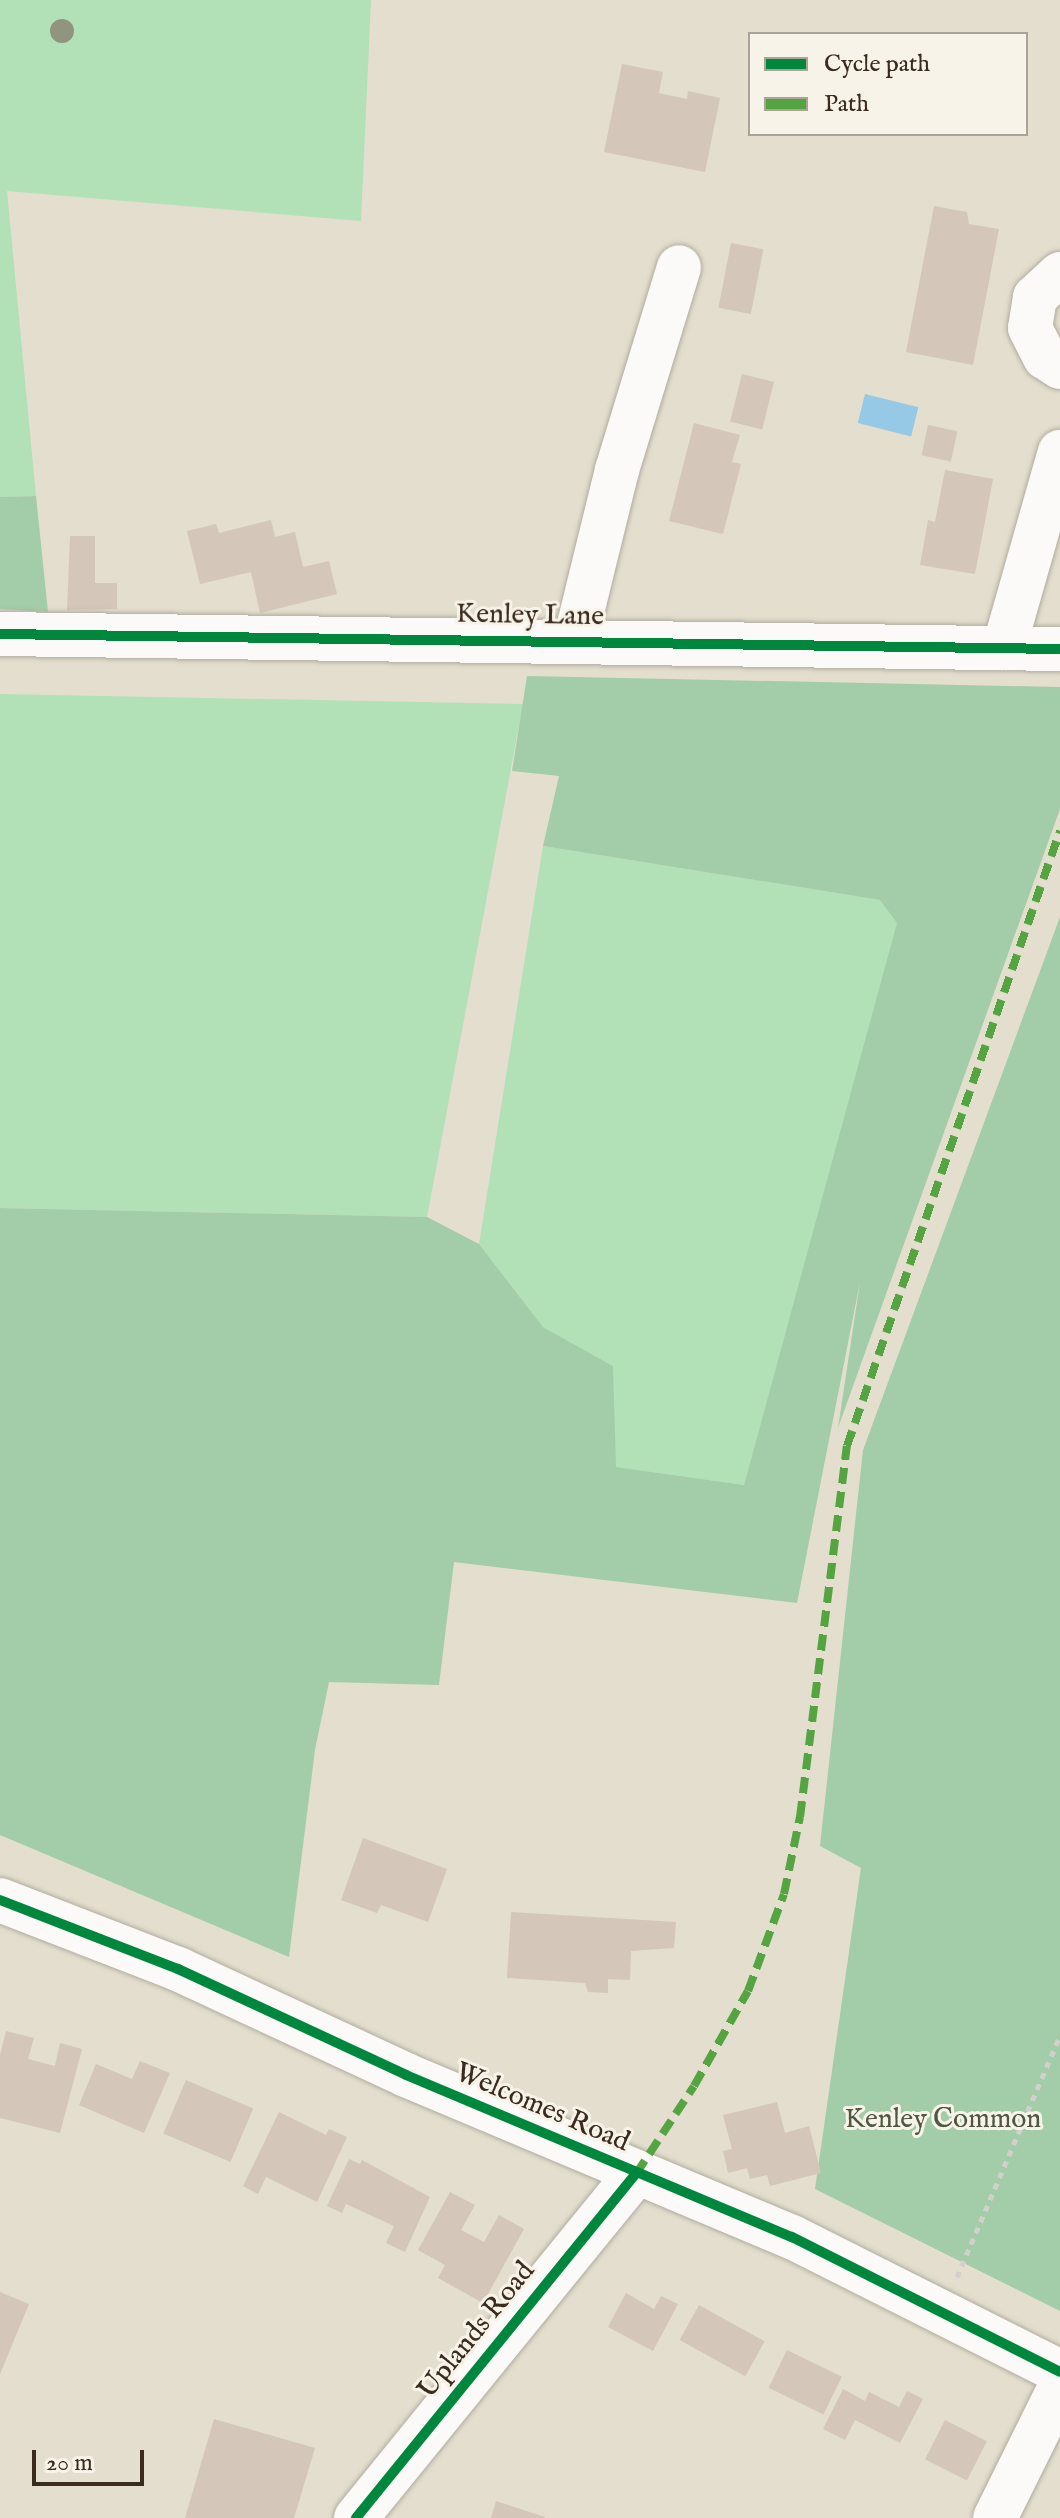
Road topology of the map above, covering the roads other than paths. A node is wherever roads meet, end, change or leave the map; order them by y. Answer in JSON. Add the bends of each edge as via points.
{"nodes":[{"id":1,"x":679,"y":267,"type":"dead end"},
{"id":2,"x":1060,"y":274,"type":"edge"},
{"id":3,"x":1060,"y":367,"type":"edge"},
{"id":4,"x":1060,"y":452,"type":"edge"},
{"id":5,"x":0,"y":634,"type":"edge"},
{"id":6,"x":575,"y":641,"type":"junction"},
{"id":7,"x":1004,"y":648,"type":"junction"},
{"id":8,"x":1060,"y":649,"type":"edge"},
{"id":9,"x":0,"y":1900,"type":"edge"},
{"id":10,"x":636,"y":2174,"type":"junction"},
{"id":11,"x":1060,"y":2372,"type":"edge"},
{"id":12,"x":1060,"y":2387,"type":"edge"},
{"id":13,"x":356,"y":2518,"type":"edge"},
{"id":14,"x":995,"y":2518,"type":"edge"}],
"edges":[{"from":1,"to":6,"type":"street","via":[[617,470]]},
{"from":2,"to":3,"type":"street","via":[[1035,297],[1030,328],[1045,357]]},
{"from":4,"to":7,"type":"street"},
{"from":5,"to":6,"type":"street","name":"Kenley Lane"},
{"from":6,"to":7,"type":"street","name":"Kenley Lane"},
{"from":7,"to":8,"type":"street","name":"Kenley Lane"},
{"from":9,"to":10,"type":"street","name":"Welcomes Road","via":[[178,1969]]},
{"from":10,"to":11,"type":"street","name":"Welcomes Road","via":[[792,2237]]},
{"from":10,"to":13,"type":"street","name":"Uplands Road"},
{"from":12,"to":14,"type":"street"}]}
